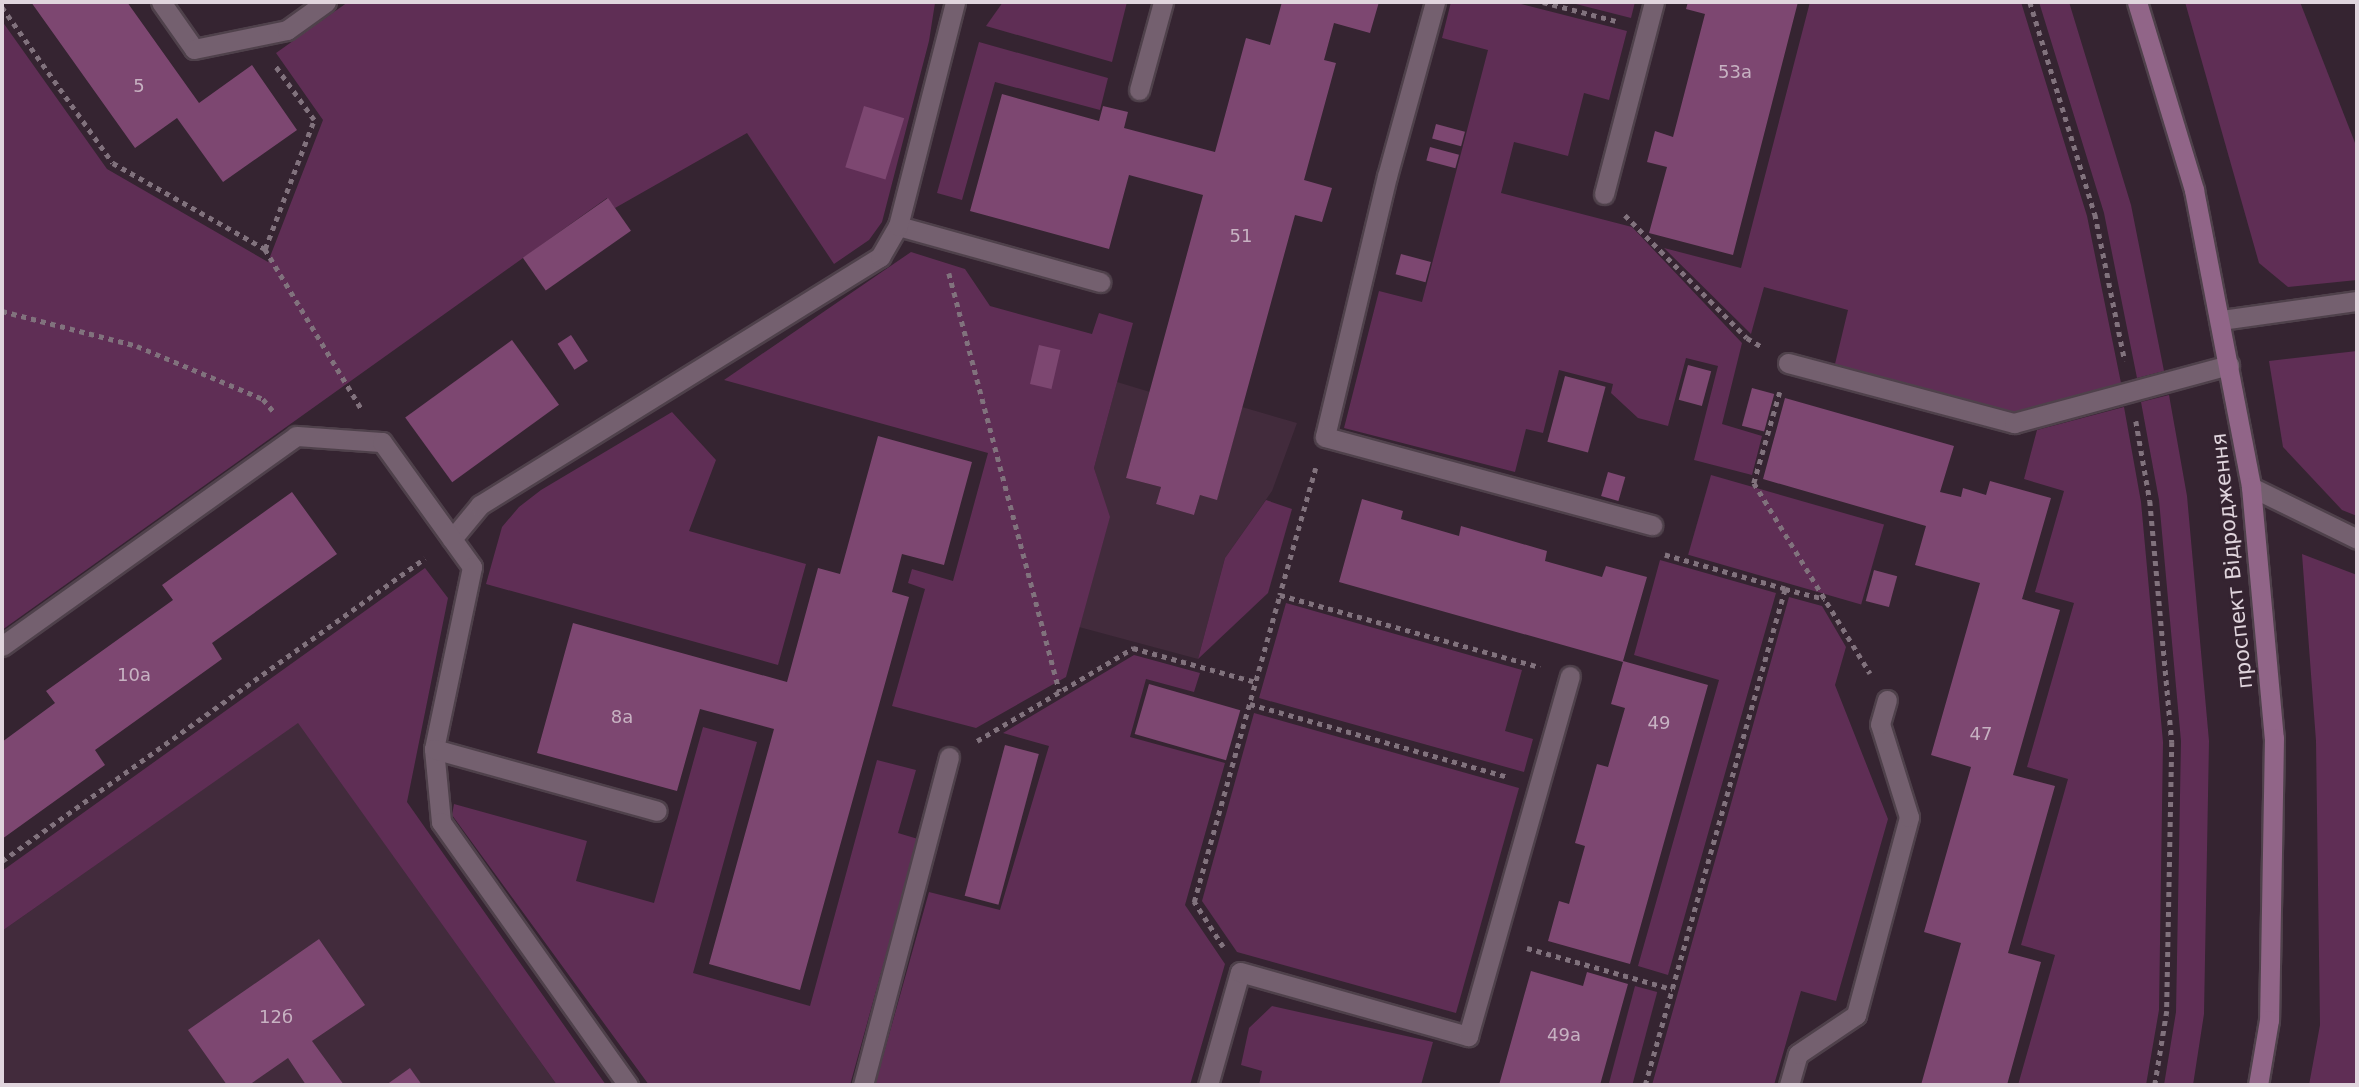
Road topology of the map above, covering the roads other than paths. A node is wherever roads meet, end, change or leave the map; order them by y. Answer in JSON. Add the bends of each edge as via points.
{"nodes":[{"id":1,"x":160,"y":2,"type":"edge"},
{"id":2,"x":326,"y":2,"type":"edge"},
{"id":3,"x":955,"y":2,"type":"edge"},
{"id":4,"x":1163,"y":2,"type":"edge"},
{"id":5,"x":1435,"y":2,"type":"edge"},
{"id":6,"x":1654,"y":2,"type":"edge"},
{"id":7,"x":2137,"y":2,"type":"edge"},
{"id":8,"x":1139,"y":90,"type":"dead end"},
{"id":9,"x":1604,"y":194,"type":"road end"},
{"id":10,"x":898,"y":226,"type":"junction"},
{"id":11,"x":1100,"y":282,"type":"dead end"},
{"id":12,"x":2357,"y":302,"type":"edge"},
{"id":13,"x":2221,"y":320,"type":"junction"},
{"id":14,"x":1788,"y":363,"type":"road end"},
{"id":15,"x":2229,"y":365,"type":"junction"},
{"id":16,"x":2251,"y":487,"type":"junction"},
{"id":17,"x":1652,"y":525,"type":"road end"},
{"id":18,"x":452,"y":539,"type":"junction"},
{"id":19,"x":2357,"y":539,"type":"edge"},
{"id":20,"x":2,"y":646,"type":"edge"},
{"id":21,"x":1570,"y":676,"type":"road end"},
{"id":22,"x":1887,"y":700,"type":"road end"},
{"id":23,"x":434,"y":749,"type":"junction"},
{"id":24,"x":949,"y":757,"type":"road end"},
{"id":25,"x":657,"y":811,"type":"dead end"},
{"id":26,"x":628,"y":1085,"type":"edge"},
{"id":27,"x":863,"y":1085,"type":"edge"},
{"id":28,"x":1208,"y":1085,"type":"edge"},
{"id":29,"x":1790,"y":1085,"type":"edge"},
{"id":30,"x":2259,"y":1085,"type":"edge"}],
"edges":[{"from":1,"to":2,"type":"lane","via":[[194,49],[287,30]]},
{"from":3,"to":10,"type":"lane"},
{"from":4,"to":8,"type":"lane"},
{"from":5,"to":17,"type":"lane","via":[[1387,176],[1325,437]]},
{"from":6,"to":9,"type":"lane"},
{"from":7,"to":13,"type":"main road","name":"проспект Відродження","via":[[2194,190]]},
{"from":10,"to":11,"type":"lane"},
{"from":10,"to":18,"type":"lane","via":[[880,257],[480,505]]},
{"from":12,"to":13,"type":"lane"},
{"from":13,"to":15,"type":"main road","name":"проспект Відродження"},
{"from":14,"to":15,"type":"lane","via":[[2014,423]]},
{"from":15,"to":16,"type":"main road","name":"проспект Відродження"},
{"from":16,"to":19,"type":"lane"},
{"from":16,"to":30,"type":"main road","name":"проспект Відродження","via":[[2274,738],[2269,1020]]},
{"from":18,"to":20,"type":"lane","via":[[382,442],[296,436]]},
{"from":18,"to":23,"type":"lane","via":[[472,567]]},
{"from":21,"to":28,"type":"lane","via":[[1468,1036],[1240,972]]},
{"from":22,"to":29,"type":"lane","via":[[1880,724],[1909,817],[1856,1016],[1798,1054]]},
{"from":23,"to":25,"type":"lane"},
{"from":23,"to":26,"type":"lane","via":[[441,822]]},
{"from":24,"to":27,"type":"lane"}]}
